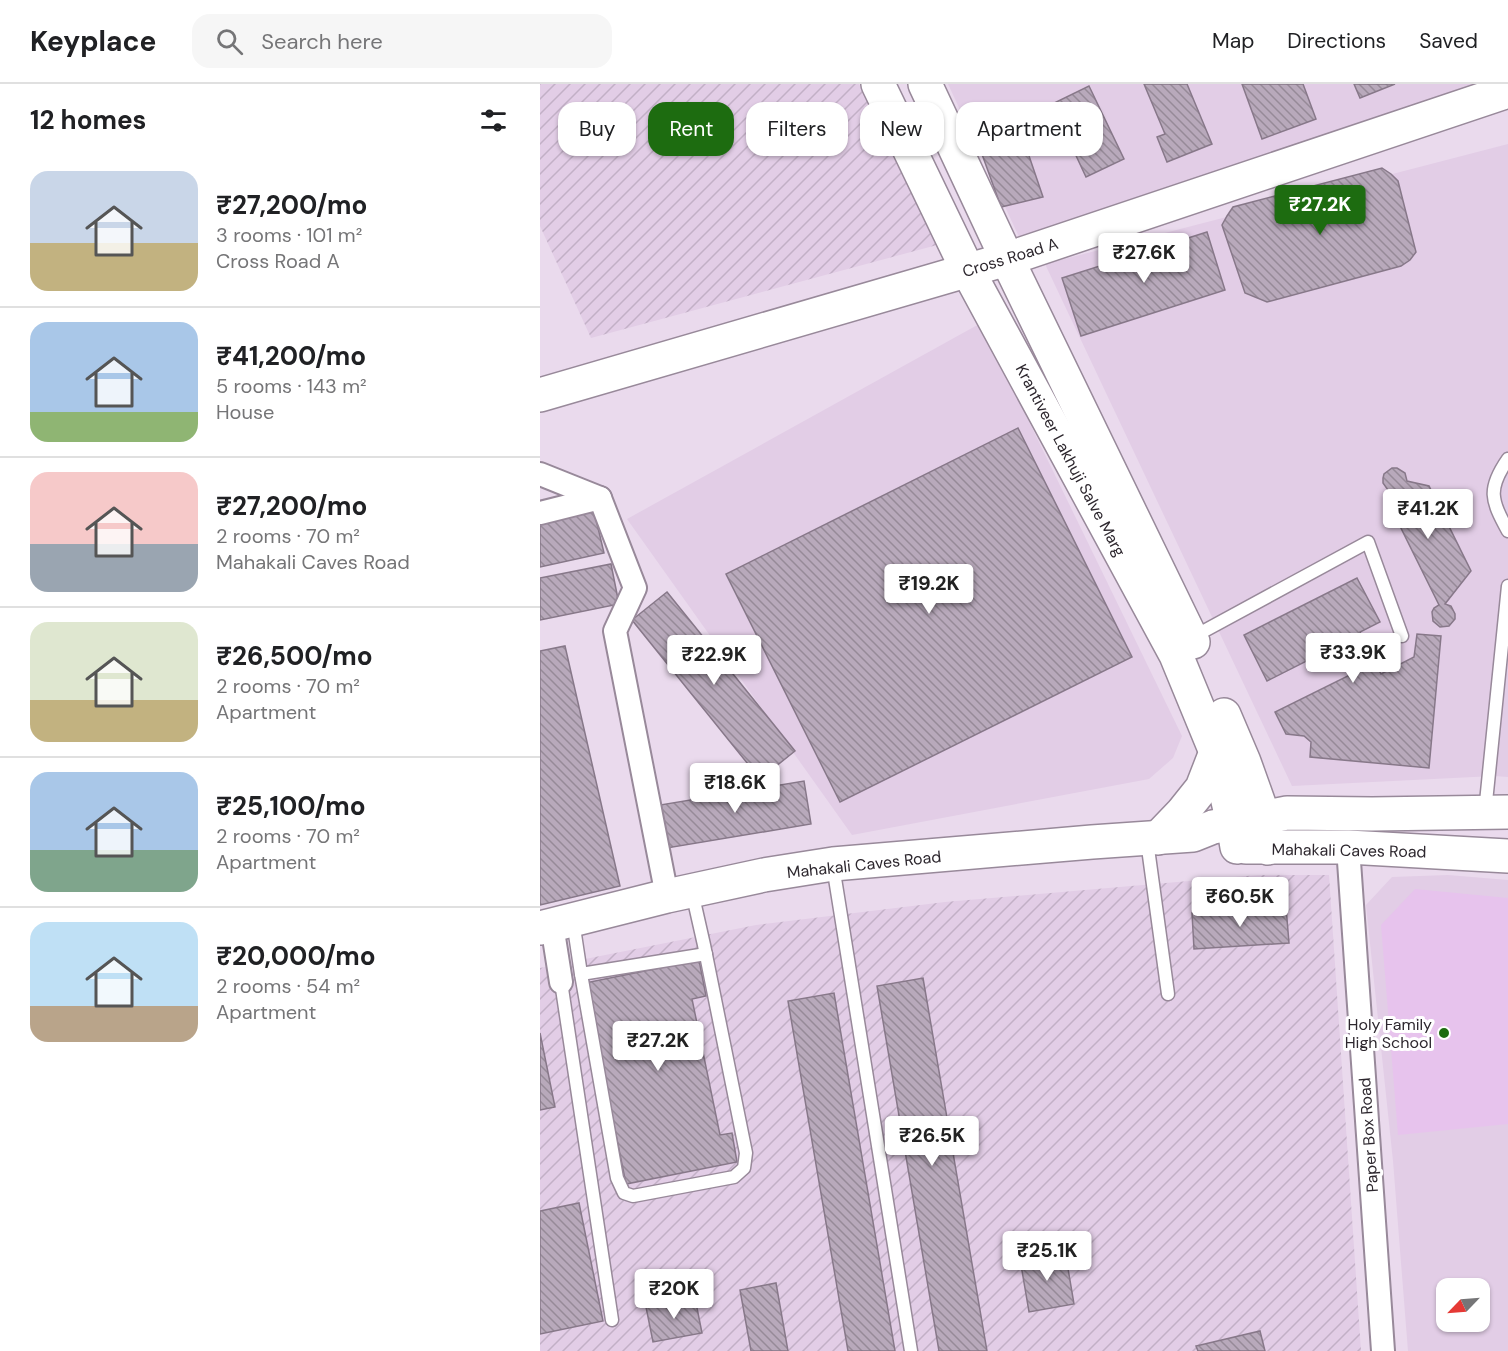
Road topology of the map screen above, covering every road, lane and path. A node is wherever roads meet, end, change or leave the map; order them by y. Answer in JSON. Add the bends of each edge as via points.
{"nodes":[{"id":1,"x":878,"y":84,"type":"edge"},
{"id":2,"x":925,"y":84,"type":"edge"},
{"id":3,"x":1508,"y":91,"type":"edge"},
{"id":4,"x":1007,"y":259,"type":"junction"},
{"id":5,"x":968,"y":271,"type":"junction"},
{"id":6,"x":540,"y":396,"type":"edge"},
{"id":7,"x":1508,"y":459,"type":"edge"},
{"id":8,"x":540,"y":474,"type":"edge"},
{"id":9,"x":600,"y":498,"type":"junction"},
{"id":10,"x":540,"y":513,"type":"edge"},
{"id":11,"x":1508,"y":531,"type":"edge"},
{"id":12,"x":1508,"y":586,"type":"edge"},
{"id":13,"x":1402,"y":636,"type":"dead end"},
{"id":14,"x":1191,"y":638,"type":"junction"},
{"id":15,"x":1504,"y":663,"type":"edge"},
{"id":16,"x":1216,"y":752,"type":"junction"},
{"id":17,"x":1496,"y":813,"type":"edge"},
{"id":18,"x":1250,"y":834,"type":"junction"},
{"id":19,"x":1153,"y":838,"type":"junction"},
{"id":20,"x":1348,"y":847,"type":"junction"},
{"id":21,"x":1508,"y":856,"type":"edge"},
{"id":22,"x":833,"y":864,"type":"junction"},
{"id":23,"x":679,"y":893,"type":"junction"},
{"id":24,"x":555,"y":924,"type":"edge"},
{"id":25,"x":706,"y":954,"type":"junction"},
{"id":26,"x":571,"y":978,"type":"junction"},
{"id":27,"x":1168,"y":994,"type":"dead end"},
{"id":28,"x":612,"y":1320,"type":"dead end"},
{"id":29,"x":911,"y":1351,"type":"edge"},
{"id":30,"x":1383,"y":1351,"type":"edge"}],
"edges":[{"from":1,"to":5,"type":"main road","name":"Krantiveer Lakhuji Salve Marg"},
{"from":2,"to":4,"type":"main road","name":"Krantiveer Lakhuji Salve Marg"},
{"from":3,"to":4,"type":"main road","name":"Cross Road A"},
{"from":4,"to":5,"type":"main road","name":"Cross Road A"},
{"from":4,"to":14,"type":"main road","name":"Krantiveer Lakhuji Salve Marg"},
{"from":5,"to":6,"type":"main road","name":"Cross Road A"},
{"from":5,"to":16,"type":"main road","name":"Krantiveer Lakhuji Salve Marg","via":[[1176,655]]},
{"from":7,"to":11,"type":"lane","via":[[1500,470],[1493,500]]},
{"from":8,"to":9,"type":"street"},
{"from":9,"to":10,"type":"street"},
{"from":9,"to":23,"type":"street","via":[[635,588],[615,631]]},
{"from":12,"to":15,"type":"lane"},
{"from":13,"to":14,"type":"lane","via":[[1368,542]]},
{"from":14,"to":18,"type":"main road","name":"Krantiveer Lakhuji Salve Marg","via":[[1244,762]]},
{"from":15,"to":17,"type":"lane"},
{"from":16,"to":18,"type":"main road","name":"Krantiveer Lakhuji Salve Marg"},
{"from":16,"to":19,"type":"main road","via":[[1202,788],[1182,813]]},
{"from":17,"to":18,"type":"main road","name":"Mahakali Caves Road","via":[[1287,813]]},
{"from":18,"to":19,"type":"main road","name":"Mahakali Caves Road","via":[[1213,826],[1193,835]]},
{"from":18,"to":20,"type":"main road","name":"Mahakali Caves Road"},
{"from":19,"to":22,"type":"main road","name":"Mahakali Caves Road"},
{"from":19,"to":27,"type":"lane"},
{"from":20,"to":21,"type":"main road","name":"Mahakali Caves Road"},
{"from":20,"to":30,"type":"street","name":"Paper Box Road"},
{"from":22,"to":23,"type":"main road","name":"Mahakali Caves Road"},
{"from":22,"to":29,"type":"lane"},
{"from":23,"to":24,"type":"main road","name":"Mahakali Caves Road"},
{"from":23,"to":25,"type":"lane"},
{"from":24,"to":26,"type":"street"},
{"from":25,"to":26,"type":"lane"},
{"from":25,"to":26,"type":"lane","via":[[746,1153],[744,1168],[735,1177],[633,1196],[624,1193],[617,1178]]},
{"from":26,"to":28,"type":"lane"}]}
